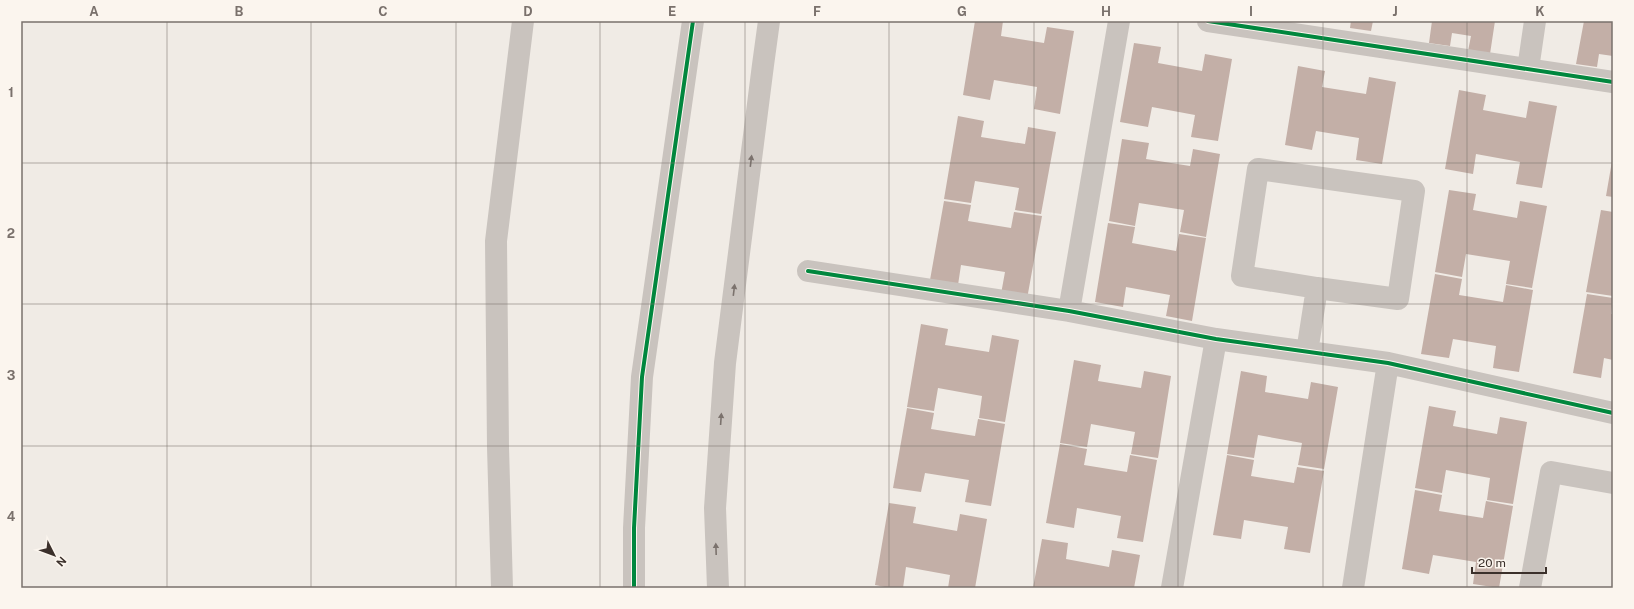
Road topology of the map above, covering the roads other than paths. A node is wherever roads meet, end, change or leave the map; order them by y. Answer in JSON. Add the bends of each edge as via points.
{"nodes":[{"id":1,"x":523,"y":21,"type":"edge"},
{"id":2,"x":692,"y":21,"type":"edge"},
{"id":3,"x":769,"y":21,"type":"edge"},
{"id":4,"x":1120,"y":21,"type":"edge"},
{"id":5,"x":1208,"y":21,"type":"edge"},
{"id":6,"x":1535,"y":21,"type":"edge"},
{"id":7,"x":1528,"y":69,"type":"junction"},
{"id":8,"x":1613,"y":82,"type":"edge"},
{"id":9,"x":808,"y":270,"type":"dead end"},
{"id":10,"x":1317,"y":288,"type":"junction"},
{"id":11,"x":1069,"y":310,"type":"junction"},
{"id":12,"x":1216,"y":339,"type":"junction"},
{"id":13,"x":1307,"y":352,"type":"junction"},
{"id":14,"x":1388,"y":363,"type":"junction"},
{"id":15,"x":1613,"y":413,"type":"edge"},
{"id":16,"x":1613,"y":483,"type":"edge"},
{"id":17,"x":502,"y":588,"type":"edge"},
{"id":18,"x":634,"y":588,"type":"edge"},
{"id":19,"x":718,"y":588,"type":"edge"},
{"id":20,"x":1172,"y":588,"type":"edge"},
{"id":21,"x":1353,"y":588,"type":"edge"},
{"id":22,"x":1530,"y":588,"type":"edge"}],
"edges":[{"from":1,"to":17,"type":"street","via":[[496,241]]},
{"from":2,"to":18,"type":"street","via":[[642,377],[634,528]]},
{"from":19,"to":3,"type":"street","one_way":true,"via":[[715,508],[725,363]]},
{"from":4,"to":11,"type":"street"},
{"from":5,"to":7,"type":"street"},
{"from":6,"to":7,"type":"street"},
{"from":7,"to":8,"type":"street"},
{"from":9,"to":11,"type":"street"},
{"from":10,"to":10,"type":"street","via":[[1398,299],[1414,191],[1258,169],[1242,276]]},
{"from":10,"to":13,"type":"street"},
{"from":11,"to":12,"type":"street"},
{"from":12,"to":13,"type":"street"},
{"from":12,"to":20,"type":"street"},
{"from":13,"to":14,"type":"street"},
{"from":14,"to":15,"type":"street"},
{"from":14,"to":21,"type":"street"},
{"from":16,"to":22,"type":"street","via":[[1551,472]]}]}
